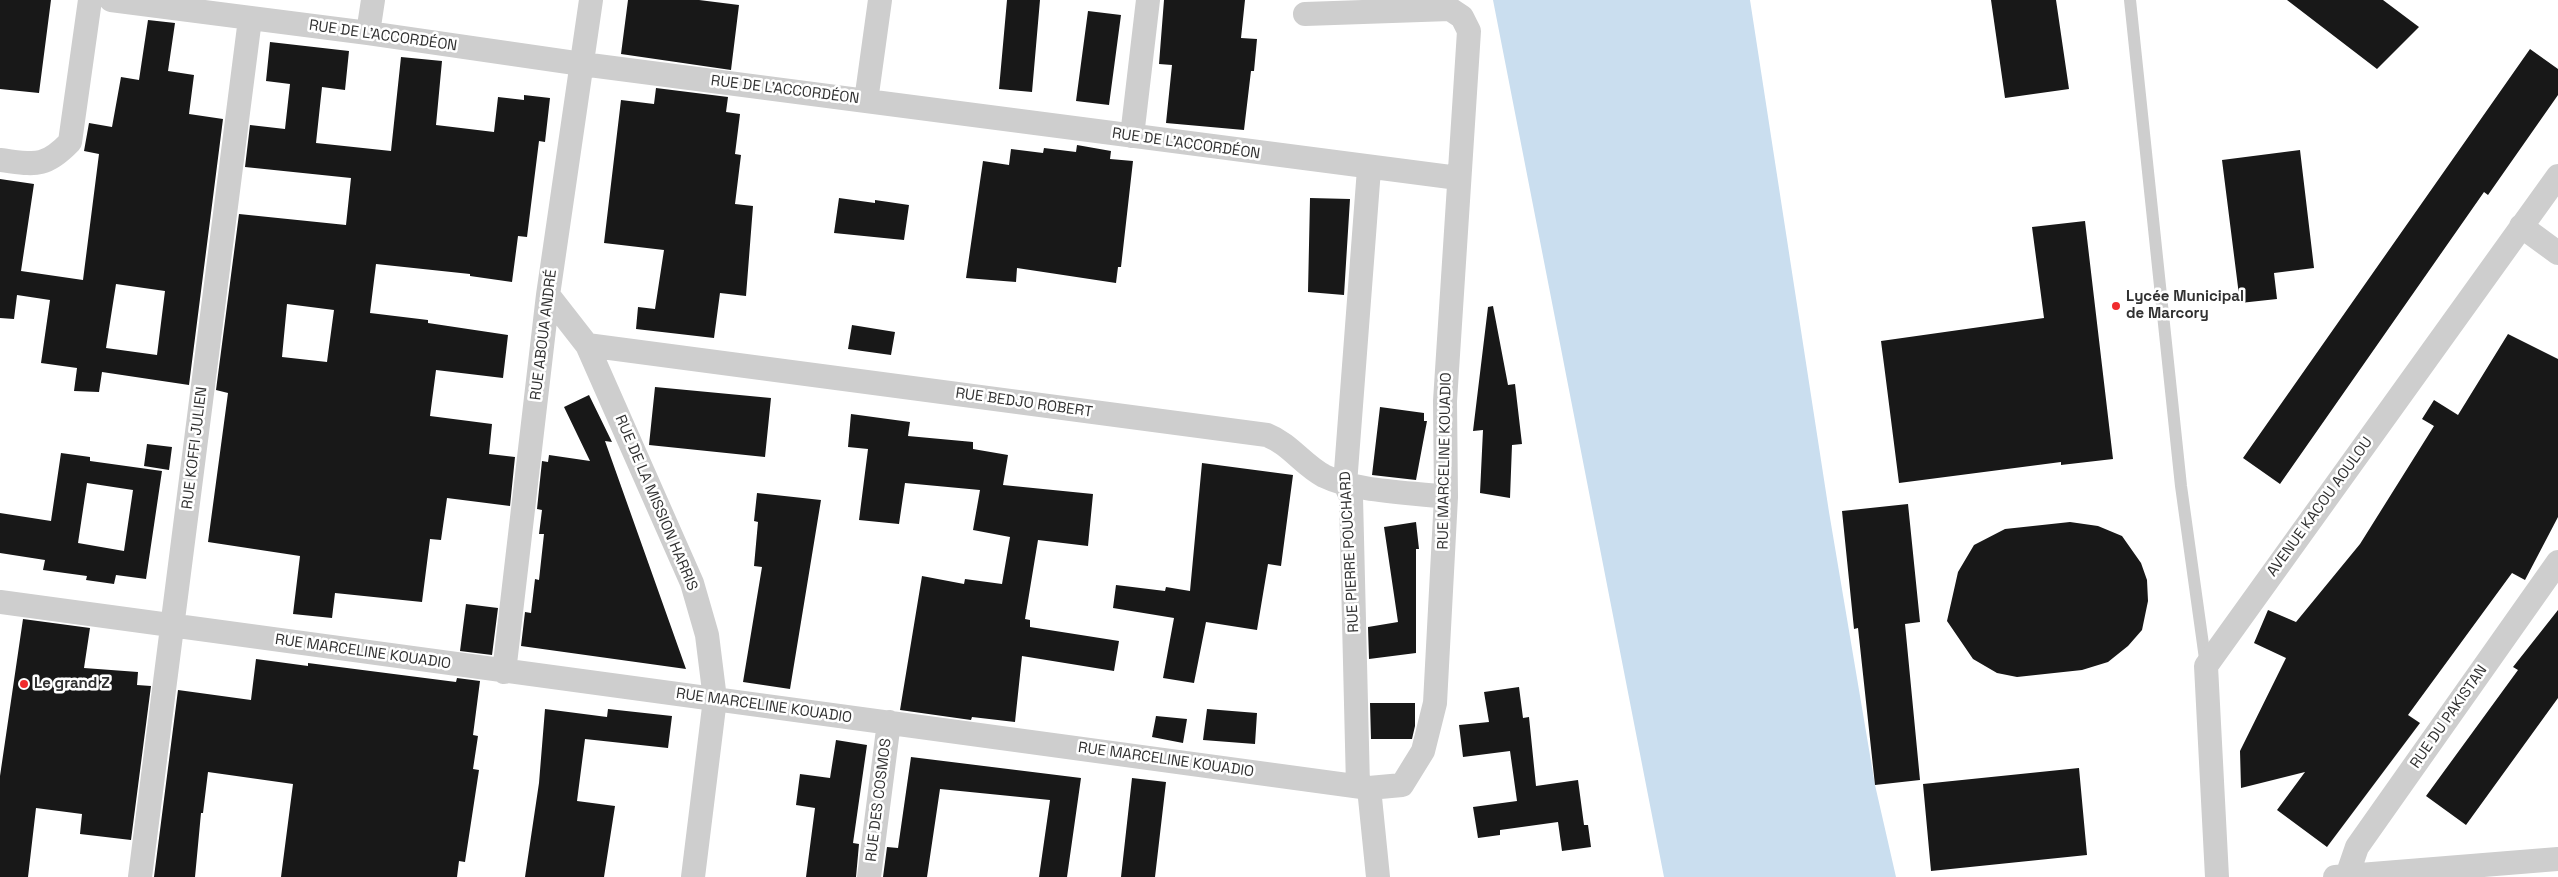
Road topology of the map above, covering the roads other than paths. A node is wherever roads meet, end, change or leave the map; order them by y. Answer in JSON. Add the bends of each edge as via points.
{"nodes":[{"id":1,"x":90,"y":0,"type":"edge"},
{"id":2,"x":111,"y":0,"type":"edge"},
{"id":3,"x":373,"y":0,"type":"edge"},
{"id":4,"x":591,"y":0,"type":"edge"},
{"id":5,"x":880,"y":0,"type":"edge"},
{"id":6,"x":1148,"y":0,"type":"edge"},
{"id":7,"x":2130,"y":0,"type":"edge"},
{"id":8,"x":1305,"y":14,"type":"dead end"},
{"id":9,"x":250,"y":19,"type":"junction"},
{"id":10,"x":368,"y":33,"type":"junction"},
{"id":11,"x":582,"y":64,"type":"junction"},
{"id":12,"x":866,"y":101,"type":"junction"},
{"id":13,"x":1132,"y":136,"type":"junction"},
{"id":14,"x":0,"y":160,"type":"edge"},
{"id":15,"x":1370,"y":168,"type":"junction"},
{"id":16,"x":2558,"y":176,"type":"edge"},
{"id":17,"x":1458,"y":178,"type":"junction"},
{"id":18,"x":2521,"y":226,"type":"junction"},
{"id":19,"x":2558,"y":252,"type":"edge"},
{"id":20,"x":548,"y":295,"type":"junction"},
{"id":21,"x":587,"y":344,"type":"junction"},
{"id":22,"x":1345,"y":484,"type":"junction"},
{"id":23,"x":1446,"y":497,"type":"junction"},
{"id":24,"x":2558,"y":562,"type":"edge"},
{"id":25,"x":0,"y":602,"type":"edge"},
{"id":26,"x":172,"y":625,"type":"junction"},
{"id":27,"x":2206,"y":666,"type":"junction"},
{"id":28,"x":504,"y":672,"type":"junction"},
{"id":29,"x":715,"y":699,"type":"junction"},
{"id":30,"x":889,"y":722,"type":"junction"},
{"id":31,"x":1363,"y":787,"type":"junction"},
{"id":32,"x":2558,"y":859,"type":"edge"},
{"id":33,"x":140,"y":877,"type":"edge"},
{"id":34,"x":693,"y":877,"type":"edge"},
{"id":35,"x":869,"y":877,"type":"edge"},
{"id":36,"x":1378,"y":877,"type":"edge"},
{"id":37,"x":2217,"y":877,"type":"edge"},
{"id":38,"x":2341,"y":877,"type":"edge"}],
"edges":[{"from":1,"to":14,"type":"street","via":[[70,142],[56,157],[37,164]]},
{"from":2,"to":9,"type":"street","name":"RUE DE L'ACCORDÉON"},
{"from":3,"to":10,"type":"street"},
{"from":4,"to":11,"type":"street","name":"RUE ABOUA ANDRÉ"},
{"from":5,"to":12,"type":"street"},
{"from":6,"to":13,"type":"street"},
{"from":7,"to":27,"type":"lane","via":[[2181,486]]},
{"from":8,"to":17,"type":"street","name":"RUE MARCELINE KOUADIO","via":[[1450,9],[1462,17],[1468,31]]},
{"from":9,"to":10,"type":"street","name":"RUE DE L'ACCORDÉON"},
{"from":9,"to":26,"type":"street","name":"RUE KOFFI JULIEN"},
{"from":10,"to":11,"type":"street","name":"RUE DE L'ACCORDÉON"},
{"from":11,"to":12,"type":"street","name":"RUE DE L'ACCORDÉON"},
{"from":11,"to":20,"type":"street","name":"RUE ABOUA ANDRÉ"},
{"from":12,"to":13,"type":"street","name":"RUE DE L'ACCORDÉON"},
{"from":13,"to":15,"type":"street","name":"RUE DE L'ACCORDÉON"},
{"from":15,"to":17,"type":"street","name":"RUE DE L'ACCORDÉON"},
{"from":15,"to":22,"type":"street","name":"RUE PIERRE POUCHARD"},
{"from":16,"to":18,"type":"street","name":"AVENUE KACOU AOULOU"},
{"from":17,"to":23,"type":"street","name":"RUE MARCELINE KOUADIO","via":[[1445,401]]},
{"from":18,"to":19,"type":"street"},
{"from":18,"to":27,"type":"street","name":"AVENUE KACOU AOULOU"},
{"from":20,"to":21,"type":"street","name":"RUE DE LA MISSION HARRIS"},
{"from":20,"to":28,"type":"street","name":"RUE ABOUA ANDRÉ"},
{"from":21,"to":22,"type":"street","name":"RUE BEDJO ROBERT","via":[[1267,435],[1279,440],[1317,471]]},
{"from":21,"to":29,"type":"street","name":"RUE DE LA MISSION HARRIS","via":[[692,583],[707,635]]},
{"from":22,"to":23,"type":"street","name":"RUE BEDJO ROBERT"},
{"from":22,"to":31,"type":"street","name":"RUE PIERRE POUCHARD","via":[[1351,497]]},
{"from":23,"to":31,"type":"street","name":"RUE MARCELINE KOUADIO","via":[[1435,702],[1423,751],[1402,785]]},
{"from":24,"to":38,"type":"street","name":"RUE DU PAKISTAN","via":[[2357,847]]},
{"from":25,"to":26,"type":"street","name":"RUE MARCELINE KOUADIO"},
{"from":26,"to":28,"type":"street","name":"RUE MARCELINE KOUADIO"},
{"from":26,"to":33,"type":"street","name":"RUE KOFFI JULIEN"},
{"from":27,"to":37,"type":"street"},
{"from":28,"to":29,"type":"street","name":"RUE MARCELINE KOUADIO"},
{"from":29,"to":30,"type":"street","name":"RUE MARCELINE KOUADIO"},
{"from":29,"to":34,"type":"street","name":"RUE DE LA MISSION HARRIS"},
{"from":30,"to":31,"type":"street","name":"RUE MARCELINE KOUADIO"},
{"from":30,"to":35,"type":"street","name":"RUE DES COSMOS"},
{"from":31,"to":36,"type":"street","name":"RUE PIERRE POUCHARD"},
{"from":32,"to":38,"type":"street"}]}
